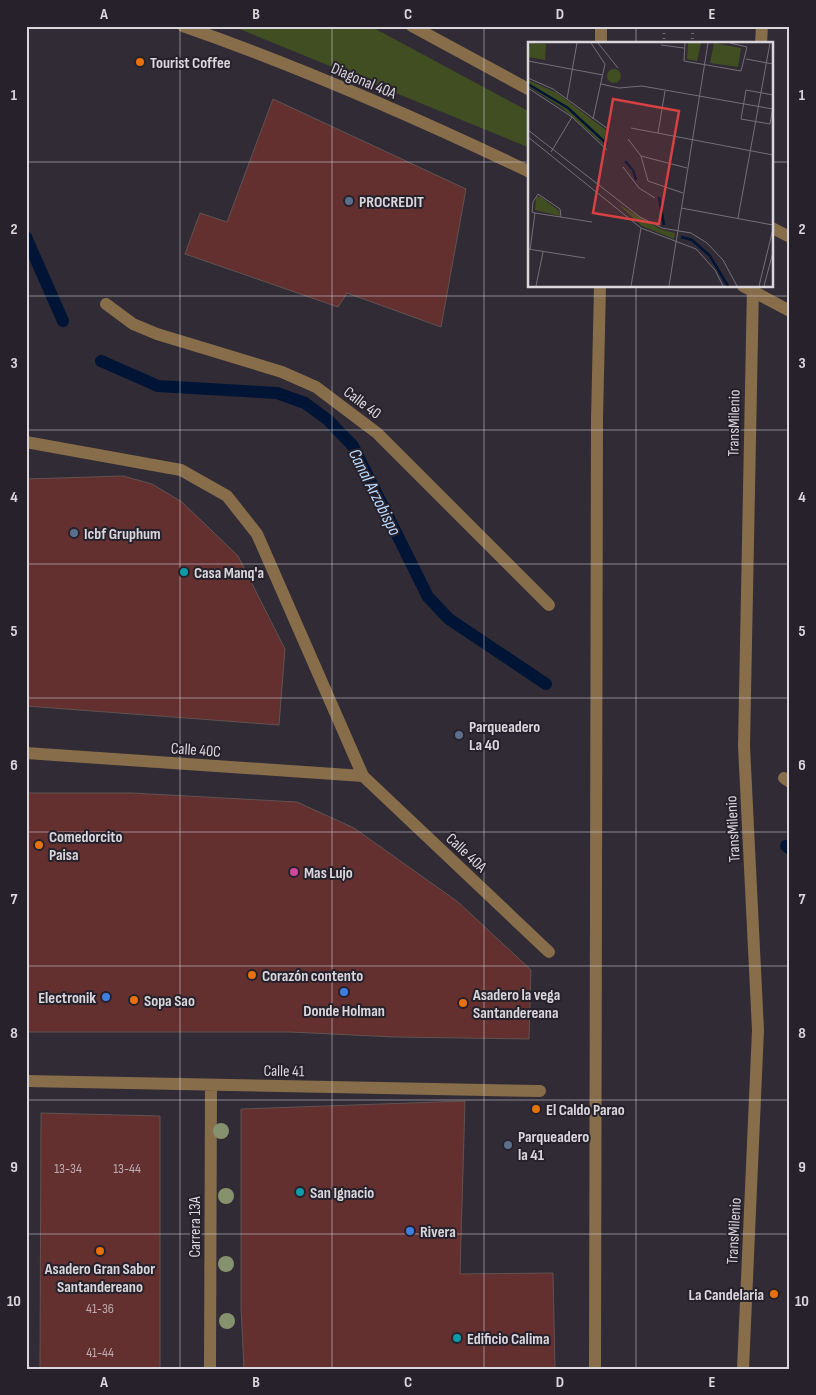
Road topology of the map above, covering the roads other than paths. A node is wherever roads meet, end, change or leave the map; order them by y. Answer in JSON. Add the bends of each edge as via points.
{"nodes":[{"id":1,"x":183,"y":26,"type":"edge"},
{"id":2,"x":412,"y":26,"type":"edge"},
{"id":3,"x":601,"y":26,"type":"edge"},
{"id":4,"x":762,"y":26,"type":"edge"},
{"id":5,"x":601,"y":42,"type":"edge"},
{"id":6,"x":761,"y":42,"type":"edge"},
{"id":7,"x":528,"y":89,"type":"edge"},
{"id":8,"x":528,"y":171,"type":"edge"},
{"id":9,"x":774,"y":229,"type":"edge"},
{"id":10,"x":790,"y":237,"type":"edge"},
{"id":11,"x":600,"y":288,"type":"edge"},
{"id":12,"x":750,"y":288,"type":"edge"},
{"id":13,"x":106,"y":304,"type":"dead end"},
{"id":14,"x":790,"y":312,"type":"edge"},
{"id":15,"x":26,"y":442,"type":"edge"},
{"id":16,"x":549,"y":605,"type":"dead end"},
{"id":17,"x":26,"y":753,"type":"edge"},
{"id":18,"x":363,"y":776,"type":"junction"},
{"id":19,"x":549,"y":952,"type":"dead end"},
{"id":20,"x":26,"y":1081,"type":"edge"},
{"id":21,"x":211,"y":1085,"type":"junction"},
{"id":22,"x":540,"y":1091,"type":"dead end"},
{"id":23,"x":210,"y":1369,"type":"edge"},
{"id":24,"x":595,"y":1369,"type":"edge"},
{"id":25,"x":743,"y":1369,"type":"edge"}],
"edges":[{"from":1,"to":8,"type":"street","name":"Diagonal 40A","via":[[275,60]]},
{"from":2,"to":7,"type":"street"},
{"from":3,"to":5,"type":"street"},
{"from":4,"to":6,"type":"street"},
{"from":9,"to":10,"type":"street"},
{"from":11,"to":24,"type":"street"},
{"from":12,"to":14,"type":"street"},
{"from":12,"to":25,"type":"street","name":"TransMilenio","via":[[744,746],[758,1030]]},
{"from":13,"to":16,"type":"street","name":"Calle 40","via":[[133,324],[157,334],[282,372],[316,387],[377,433]]},
{"from":15,"to":18,"type":"street","via":[[181,470],[227,496],[258,534]]},
{"from":17,"to":18,"type":"street","name":"Calle 40C"},
{"from":18,"to":19,"type":"street","name":"Calle 40A"},
{"from":20,"to":21,"type":"street","name":"Calle 41"},
{"from":21,"to":22,"type":"street","name":"Calle 41"},
{"from":21,"to":23,"type":"street","name":"Carrera 13A"}]}
